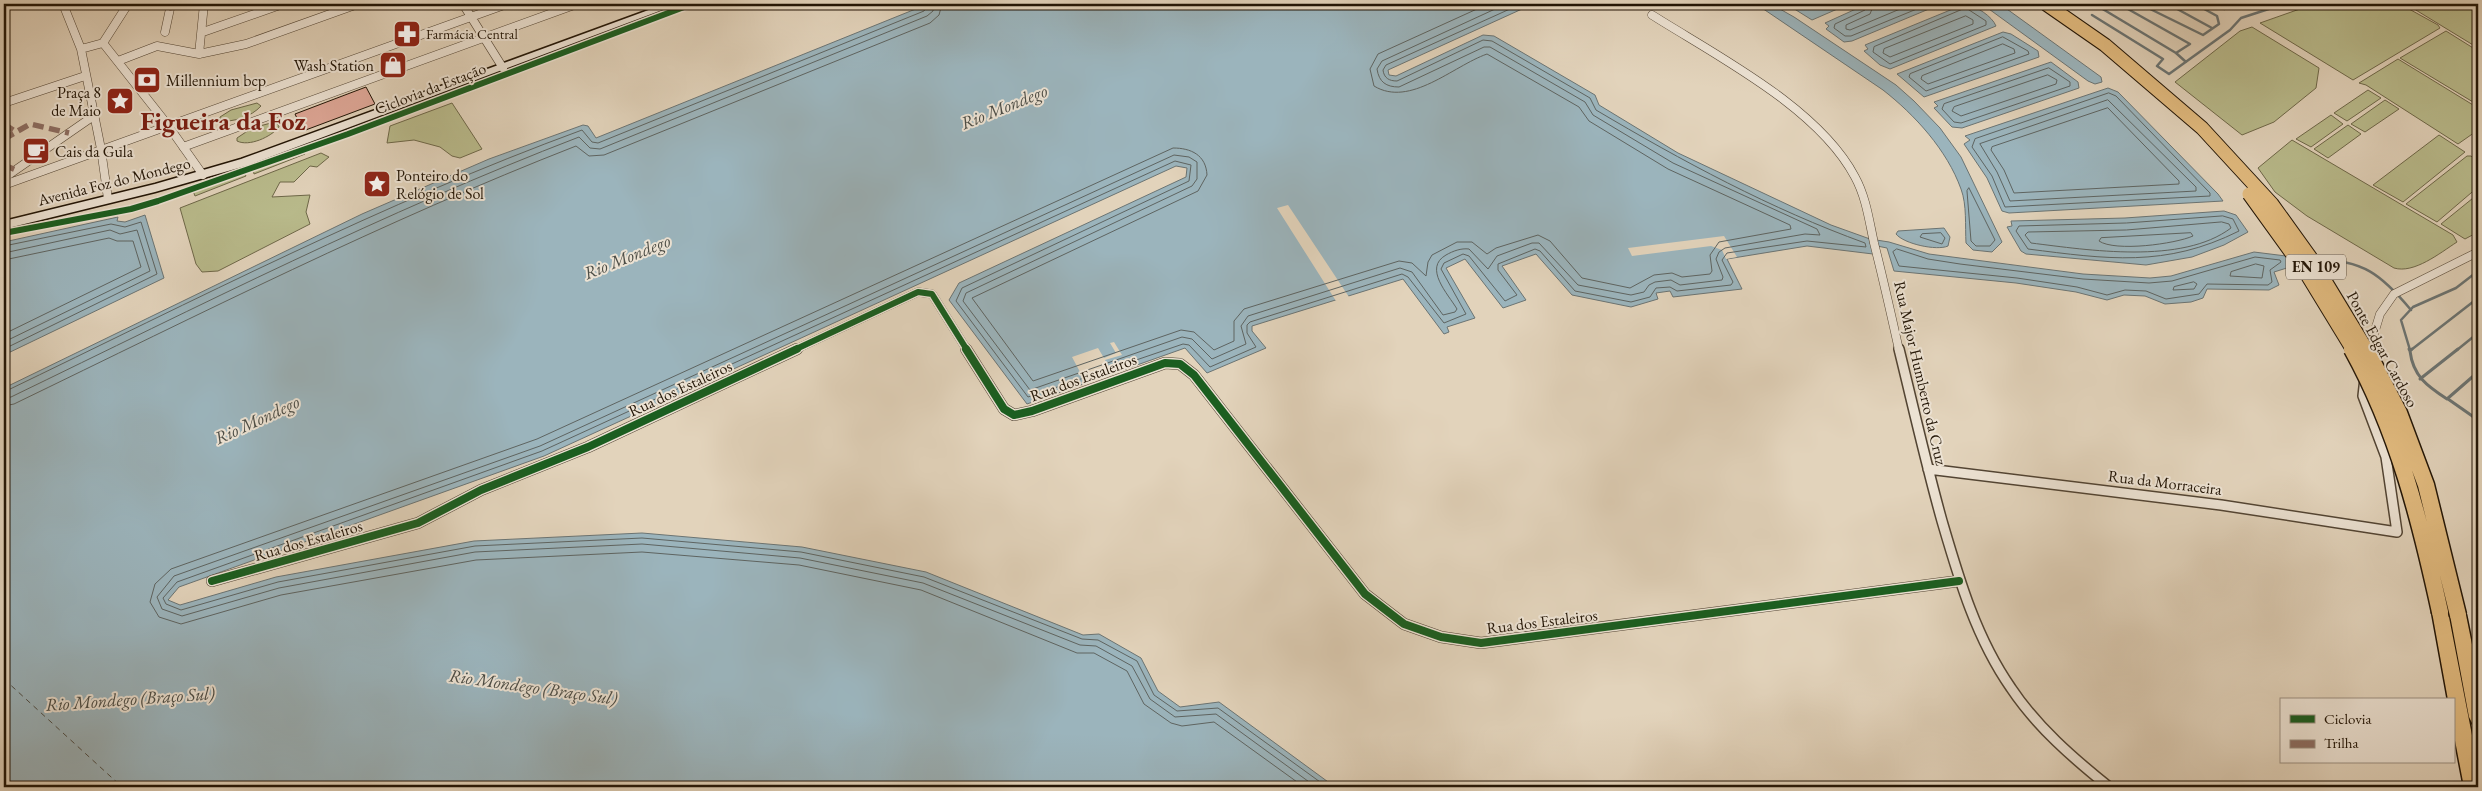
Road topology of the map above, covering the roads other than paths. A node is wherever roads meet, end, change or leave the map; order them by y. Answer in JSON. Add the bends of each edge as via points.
{"nodes":[{"id":1,"x":63,"y":4,"type":"edge"},
{"id":2,"x":128,"y":4,"type":"edge"},
{"id":3,"x":171,"y":4,"type":"edge"},
{"id":4,"x":204,"y":4,"type":"edge"},
{"id":5,"x":283,"y":4,"type":"edge"},
{"id":6,"x":358,"y":4,"type":"edge"},
{"id":7,"x":462,"y":4,"type":"edge"},
{"id":8,"x":507,"y":4,"type":"edge"},
{"id":9,"x":578,"y":4,"type":"edge"},
{"id":10,"x":672,"y":4,"type":"edge"},
{"id":11,"x":2032,"y":4,"type":"edge"},
{"id":12,"x":2046,"y":4,"type":"edge"},
{"id":13,"x":1652,"y":15,"type":"dead end"},
{"id":14,"x":469,"y":17,"type":"junction"},
{"id":15,"x":165,"y":32,"type":"dead end"},
{"id":16,"x":203,"y":32,"type":"junction"},
{"id":17,"x":485,"y":38,"type":"junction"},
{"id":18,"x":103,"y":43,"type":"junction"},
{"id":19,"x":81,"y":49,"type":"junction"},
{"id":20,"x":199,"y":54,"type":"junction"},
{"id":21,"x":118,"y":61,"type":"junction"},
{"id":22,"x":502,"y":68,"type":"junction"},
{"id":23,"x":85,"y":76,"type":"junction"},
{"id":24,"x":4,"y":103,"type":"edge"},
{"id":25,"x":95,"y":115,"type":"junction"},
{"id":26,"x":167,"y":124,"type":"junction"},
{"id":27,"x":183,"y":147,"type":"junction"},
{"id":28,"x":102,"y":149,"type":"junction"},
{"id":29,"x":203,"y":175,"type":"junction"},
{"id":30,"x":4,"y":178,"type":"edge"},
{"id":31,"x":4,"y":184,"type":"edge"},
{"id":32,"x":108,"y":199,"type":"junction"},
{"id":33,"x":4,"y":225,"type":"edge"},
{"id":34,"x":1872,"y":233,"type":"joint"},
{"id":35,"x":2478,"y":252,"type":"edge"},
{"id":36,"x":1881,"y":269,"type":"joint"},
{"id":37,"x":1928,"y":469,"type":"junction"},
{"id":38,"x":212,"y":581,"type":"dead end"},
{"id":39,"x":1959,"y":581,"type":"junction"},
{"id":40,"x":2449,"y":614,"type":"junction"},
{"id":41,"x":2478,"y":718,"type":"edge"},
{"id":42,"x":2468,"y":765,"type":"junction"},
{"id":43,"x":2109,"y":787,"type":"edge"},
{"id":44,"x":2466,"y":787,"type":"edge"},
{"id":45,"x":2473,"y":787,"type":"edge"}],
"edges":[{"from":1,"to":19,"type":"street"},
{"from":2,"to":18,"type":"street"},
{"from":3,"to":15,"type":"street"},
{"from":4,"to":16,"type":"street"},
{"from":5,"to":16,"type":"street"},
{"from":6,"to":20,"type":"street","via":[[246,44]]},
{"from":7,"to":14,"type":"street"},
{"from":8,"to":14,"type":"street"},
{"from":9,"to":17,"type":"street"},
{"from":10,"to":22,"type":"main road","name":"Avenida Foz do Mondego"},
{"from":11,"to":40,"type":"main road","name":"Ponte Edgar Cardoso","number":"EN 109","bridge":true,"via":[[2136,79],[2193,133],[2260,207],[2301,266],[2337,322],[2392,433]]},
{"from":12,"to":40,"type":"main road","name":"Ponte Edgar Cardoso","number":"EN 109","bridge":true,"via":[[2105,45],[2202,128],[2272,204],[2313,261],[2365,346],[2399,413],[2426,485]]},
{"from":13,"to":34,"type":"street","name":"Rua Major Humberto da Cruz","via":[[1807,116],[1835,144],[1857,179],[1869,212]]},
{"from":14,"to":17,"type":"street"},
{"from":14,"to":26,"type":"street"},
{"from":16,"to":20,"type":"street"},
{"from":17,"to":22,"type":"street"},
{"from":17,"to":27,"type":"street"},
{"from":18,"to":19,"type":"street"},
{"from":18,"to":21,"type":"street"},
{"from":19,"to":23,"type":"street"},
{"from":20,"to":21,"type":"street","via":[[156,46]]},
{"from":21,"to":26,"type":"street"},
{"from":22,"to":29,"type":"main road","name":"Avenida Foz do Mondego"},
{"from":23,"to":24,"type":"street"},
{"from":23,"to":25,"type":"street"},
{"from":25,"to":28,"type":"street"},
{"from":25,"to":30,"type":"street"},
{"from":26,"to":27,"type":"street"},
{"from":26,"to":28,"type":"street"},
{"from":27,"to":29,"type":"street"},
{"from":28,"to":31,"type":"street"},
{"from":28,"to":32,"type":"street"},
{"from":29,"to":32,"type":"main road","name":"Avenida Foz do Mondego"},
{"from":32,"to":33,"type":"main road","name":"Avenida Foz do Mondego"},
{"from":34,"to":36,"type":"street","name":"Rua Major Humberto da Cruz"},
{"from":35,"to":37,"type":"street","name":"Rua da Morraceira","via":[[2394,294],[2384,304],[2371,339],[2363,396],[2386,457],[2397,532],[2143,493]]},
{"from":36,"to":37,"type":"street","name":"Rua Major Humberto da Cruz"},
{"from":37,"to":39,"type":"street","name":"Rua Major Humberto da Cruz"},
{"from":38,"to":39,"type":"street","name":"Rua dos Estaleiros","via":[[418,522],[481,490],[588,447],[918,292],[932,294],[1004,409],[1014,415],[1165,363],[1180,364],[1194,375],[1365,594],[1404,624],[1441,637],[1481,643]]},
{"from":39,"to":43,"type":"street","name":"Rua Major Humberto da Cruz","via":[[1986,646],[2007,681],[2044,729],[2070,756]]},
{"from":40,"to":41,"type":"main road","number":"EN 109"},
{"from":40,"to":42,"type":"main road","number":"EN 109"},
{"from":42,"to":44,"type":"main road"},
{"from":42,"to":45,"type":"main road","number":"EN 109"}]}
